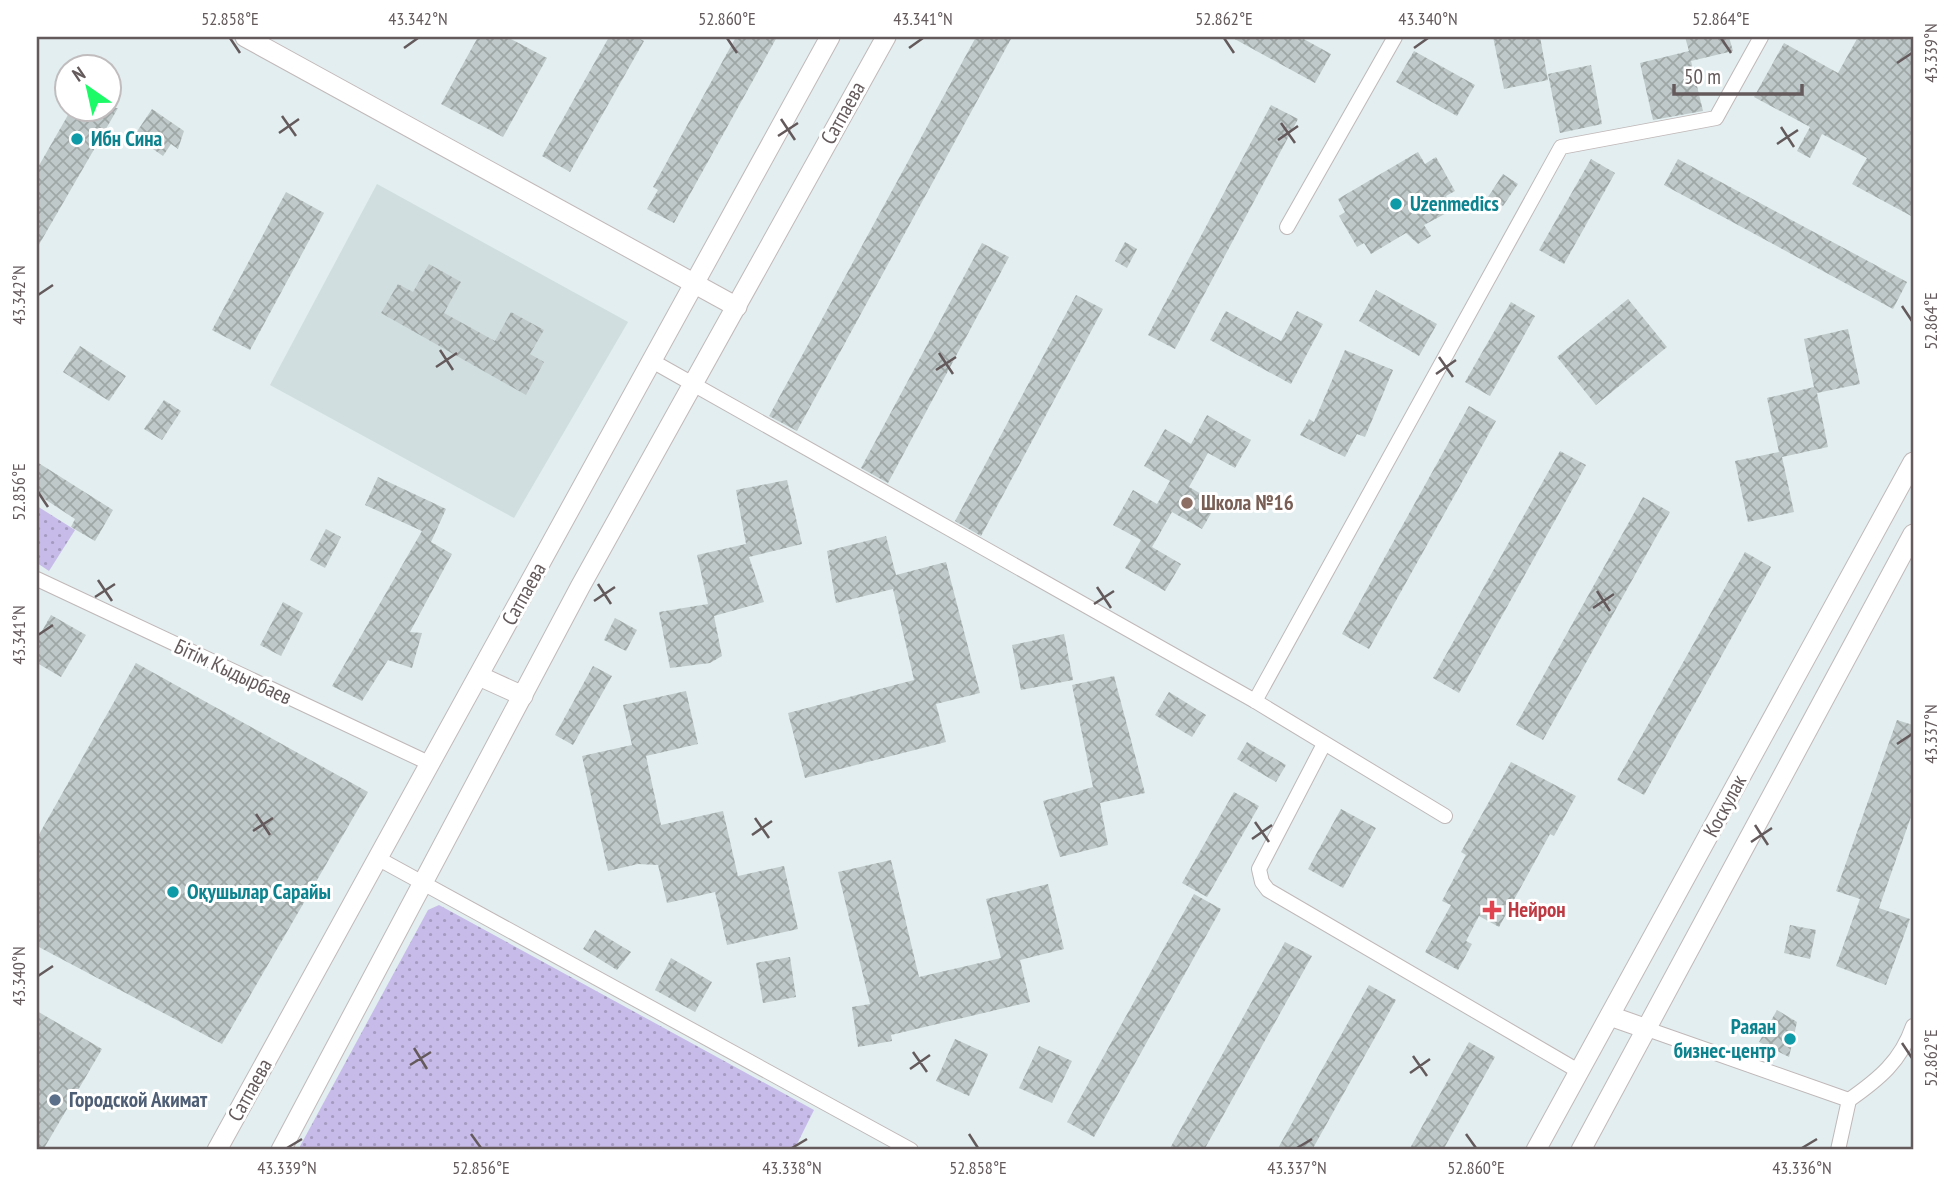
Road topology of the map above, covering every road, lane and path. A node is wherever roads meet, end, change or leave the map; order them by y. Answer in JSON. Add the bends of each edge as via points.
{"nodes":[{"id":1,"x":245,"y":37,"type":"edge"},
{"id":2,"x":830,"y":37,"type":"edge"},
{"id":3,"x":886,"y":37,"type":"edge"},
{"id":4,"x":1395,"y":37,"type":"edge"},
{"id":5,"x":1761,"y":37,"type":"edge"},
{"id":6,"x":1287,"y":227,"type":"dead end"},
{"id":7,"x":695,"y":283,"type":"junction"},
{"id":8,"x":737,"y":307,"type":"junction"},
{"id":9,"x":652,"y":361,"type":"junction"},
{"id":10,"x":693,"y":384,"type":"junction"},
{"id":11,"x":1913,"y":462,"type":"edge"},
{"id":12,"x":1913,"y":534,"type":"edge"},
{"id":13,"x":39,"y":582,"type":"edge"},
{"id":14,"x":480,"y":676,"type":"junction"},
{"id":15,"x":523,"y":696,"type":"junction"},
{"id":16,"x":1255,"y":701,"type":"junction"},
{"id":17,"x":1324,"y":744,"type":"junction"},
{"id":18,"x":430,"y":764,"type":"junction"},
{"id":19,"x":1445,"y":816,"type":"dead end"},
{"id":20,"x":379,"y":859,"type":"junction"},
{"id":21,"x":424,"y":883,"type":"junction"},
{"id":22,"x":1610,"y":1016,"type":"junction"},
{"id":23,"x":1913,"y":1026,"type":"edge"},
{"id":24,"x":1647,"y":1029,"type":"junction"},
{"id":25,"x":1580,"y":1072,"type":"junction"},
{"id":26,"x":1849,"y":1100,"type":"junction"},
{"id":27,"x":217,"y":1150,"type":"edge"},
{"id":28,"x":281,"y":1150,"type":"edge"},
{"id":29,"x":911,"y":1150,"type":"edge"},
{"id":30,"x":1536,"y":1150,"type":"edge"},
{"id":31,"x":1581,"y":1150,"type":"edge"},
{"id":32,"x":1838,"y":1150,"type":"edge"}],
"edges":[{"from":1,"to":7,"type":"street"},
{"from":2,"to":7,"type":"street","name":"Сатпаева"},
{"from":3,"to":8,"type":"street","name":"Сатпаева"},
{"from":4,"to":6,"type":"street"},
{"from":5,"to":16,"type":"street","via":[[1716,118],[1561,147]]},
{"from":7,"to":8,"type":"street"},
{"from":7,"to":9,"type":"street","name":"Сатпаева"},
{"from":8,"to":10,"type":"street","name":"Сатпаева"},
{"from":9,"to":10,"type":"street"},
{"from":9,"to":14,"type":"street","name":"Сатпаева"},
{"from":10,"to":15,"type":"street","name":"Сатпаева"},
{"from":10,"to":16,"type":"street"},
{"from":11,"to":22,"type":"street","name":"Коскулак"},
{"from":12,"to":24,"type":"street","name":"Коскулак"},
{"from":13,"to":18,"type":"street","name":"Бiтiм Кыдырбаев"},
{"from":14,"to":15,"type":"street"},
{"from":14,"to":18,"type":"street","name":"Сатпаева"},
{"from":15,"to":21,"type":"street","name":"Сатпаева"},
{"from":16,"to":17,"type":"street"},
{"from":17,"to":19,"type":"street"},
{"from":17,"to":25,"type":"street","via":[[1259,869],[1268,890]]},
{"from":18,"to":20,"type":"street","name":"Сатпаева"},
{"from":20,"to":21,"type":"street"},
{"from":20,"to":27,"type":"street","name":"Сатпаева"},
{"from":21,"to":28,"type":"street","name":"Сатпаева"},
{"from":21,"to":29,"type":"street"},
{"from":22,"to":24,"type":"street"},
{"from":22,"to":25,"type":"street","name":"Коскулак"},
{"from":23,"to":26,"type":"street","via":[[1906,1048],[1883,1077]]},
{"from":24,"to":26,"type":"street"},
{"from":24,"to":31,"type":"street","name":"Коскулак"},
{"from":25,"to":30,"type":"street","name":"Коскулак"},
{"from":26,"to":32,"type":"street"}]}
